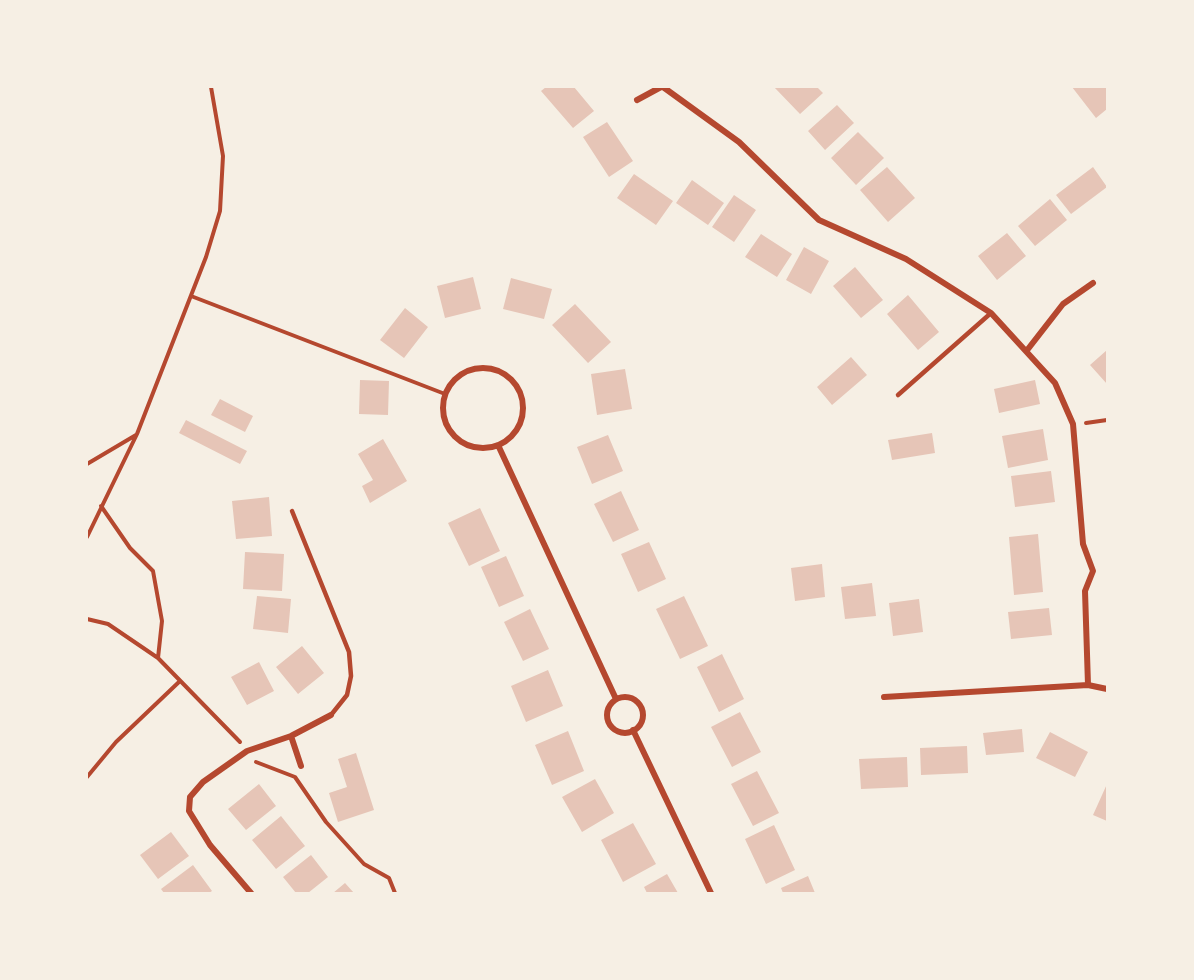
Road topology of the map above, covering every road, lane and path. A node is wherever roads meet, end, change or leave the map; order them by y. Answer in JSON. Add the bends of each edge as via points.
{"nodes":[{"id":1,"x":211,"y":87,"type":"edge"},
{"id":2,"x":662,"y":87,"type":"edge"},
{"id":3,"x":637,"y":100,"type":"dead end"},
{"id":4,"x":1093,"y":283,"type":"dead end"},
{"id":5,"x":190,"y":296,"type":"junction"},
{"id":6,"x":991,"y":313,"type":"junction"},
{"id":7,"x":1028,"y":350,"type":"junction"},
{"id":8,"x":445,"y":394,"type":"junction"},
{"id":9,"x":898,"y":395,"type":"dead end"},
{"id":10,"x":1107,"y":420,"type":"edge"},
{"id":11,"x":1073,"y":424,"type":"junction"},
{"id":12,"x":136,"y":435,"type":"junction"},
{"id":13,"x":498,"y":446,"type":"junction"},
{"id":14,"x":87,"y":464,"type":"edge"},
{"id":15,"x":102,"y":506,"type":"junction"},
{"id":16,"x":292,"y":511,"type":"dead end"},
{"id":17,"x":87,"y":537,"type":"edge"},
{"id":18,"x":87,"y":619,"type":"edge"},
{"id":19,"x":158,"y":658,"type":"junction"},
{"id":20,"x":180,"y":681,"type":"junction"},
{"id":21,"x":1088,"y":685,"type":"junction"},
{"id":22,"x":1107,"y":689,"type":"edge"},
{"id":23,"x":884,"y":696,"type":"dead end"},
{"id":24,"x":616,"y":699,"type":"junction"},
{"id":25,"x":331,"y":715,"type":"joint"},
{"id":26,"x":633,"y":730,"type":"junction"},
{"id":27,"x":291,"y":736,"type":"junction"},
{"id":28,"x":247,"y":751,"type":"junction"},
{"id":29,"x":301,"y":766,"type":"dead end"},
{"id":30,"x":87,"y":777,"type":"edge"},
{"id":31,"x":251,"y":893,"type":"edge"},
{"id":32,"x":395,"y":893,"type":"edge"},
{"id":33,"x":711,"y":893,"type":"edge"}],
"edges":[{"from":1,"to":5,"type":"path","via":[[223,156],[220,211]]},
{"from":2,"to":3,"type":"street"},
{"from":2,"to":6,"type":"street","via":[[739,142],[819,220],[906,259]]},
{"from":4,"to":7,"type":"street","via":[[1063,304]]},
{"from":5,"to":8,"type":"path"},
{"from":5,"to":12,"type":"path"},
{"from":6,"to":7,"type":"street"},
{"from":6,"to":9,"type":"lane"},
{"from":7,"to":11,"type":"street","via":[[1055,383]]},
{"from":8,"to":13,"type":"street","via":[[444,417],[454,437],[483,449]]},
{"from":8,"to":13,"type":"street","via":[[453,380],[466,371],[498,370],[511,379],[520,392],[522,416],[511,437]]},
{"from":10,"to":11,"type":"path"},
{"from":11,"to":21,"type":"street","via":[[1083,544],[1093,571],[1085,591]]},
{"from":12,"to":14,"type":"path"},
{"from":12,"to":15,"type":"path"},
{"from":13,"to":24,"type":"street"},
{"from":15,"to":17,"type":"path"},
{"from":15,"to":19,"type":"path","via":[[130,548],[153,571],[162,621]]},
{"from":16,"to":25,"type":"lane","via":[[349,652],[351,676],[347,695]]},
{"from":18,"to":19,"type":"path","via":[[108,624]]},
{"from":19,"to":20,"type":"path"},
{"from":20,"to":28,"type":"path"},
{"from":20,"to":30,"type":"path","via":[[116,742]]},
{"from":21,"to":22,"type":"street"},
{"from":21,"to":23,"type":"street"},
{"from":24,"to":26,"type":"street","via":[[628,698],[639,704],[643,715]]},
{"from":24,"to":26,"type":"street","via":[[607,712],[609,724],[622,733]]},
{"from":25,"to":27,"type":"street"},
{"from":26,"to":33,"type":"street"},
{"from":27,"to":28,"type":"street"},
{"from":27,"to":29,"type":"street"},
{"from":28,"to":31,"type":"street","via":[[203,782],[190,797],[189,812],[210,845]]},
{"from":28,"to":32,"type":"path","via":[[254,761],[295,777],[326,822],[364,864],[388,878]]}]}
